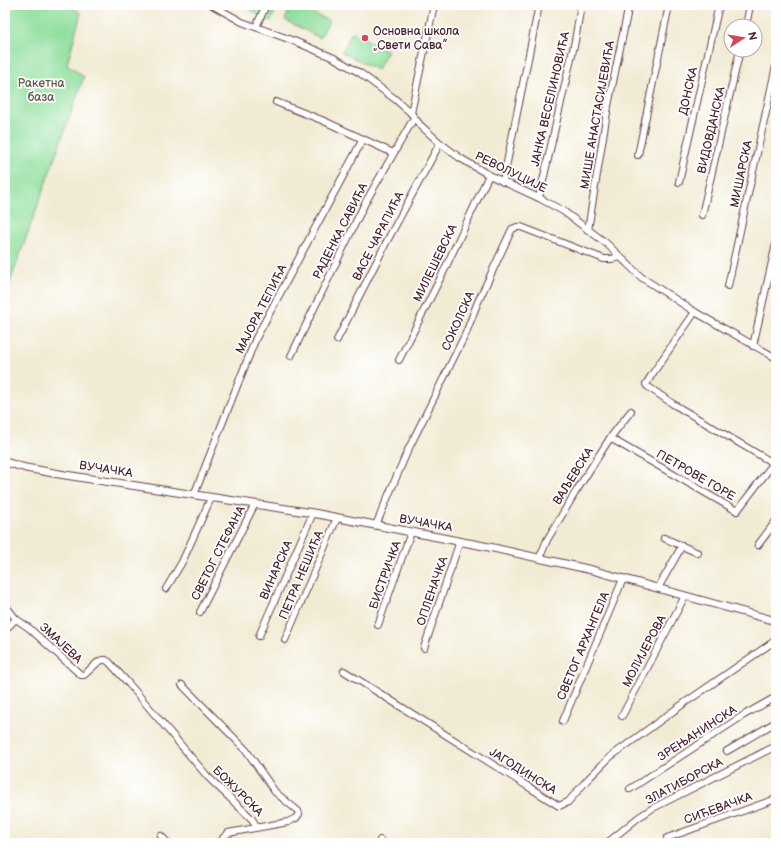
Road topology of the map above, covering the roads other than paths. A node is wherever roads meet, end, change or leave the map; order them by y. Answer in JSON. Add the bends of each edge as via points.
{"nodes":[{"id":1,"x":212,"y":5,"type":"edge"},
{"id":2,"x":266,"y":5,"type":"edge"},
{"id":3,"x":434,"y":5,"type":"edge"},
{"id":4,"x":539,"y":5,"type":"edge"},
{"id":5,"x":581,"y":5,"type":"edge"},
{"id":6,"x":630,"y":5,"type":"edge"},
{"id":7,"x":669,"y":5,"type":"edge"},
{"id":8,"x":719,"y":5,"type":"edge"},
{"id":9,"x":750,"y":5,"type":"edge"},
{"id":10,"x":748,"y":18,"type":"edge"},
{"id":11,"x":256,"y":27,"type":"junction"},
{"id":12,"x":738,"y":58,"type":"edge"},
{"id":13,"x":776,"y":66,"type":"edge"},
{"id":14,"x":276,"y":102,"type":"dead end"},
{"id":15,"x":412,"y":115,"type":"junction"},
{"id":16,"x":363,"y":139,"type":"junction"},
{"id":17,"x":440,"y":144,"type":"junction"},
{"id":18,"x":393,"y":153,"type":"junction"},
{"id":19,"x":638,"y":155,"type":"dead end"},
{"id":20,"x":489,"y":175,"type":"junction"},
{"id":21,"x":503,"y":182,"type":"junction"},
{"id":22,"x":679,"y":182,"type":"dead end"},
{"id":23,"x":539,"y":198,"type":"junction"},
{"id":24,"x":702,"y":215,"type":"dead end"},
{"id":25,"x":588,"y":230,"type":"junction"},
{"id":26,"x":776,"y":244,"type":"edge"},
{"id":27,"x":620,"y":257,"type":"junction"},
{"id":28,"x":728,"y":286,"type":"dead end"},
{"id":29,"x":695,"y":312,"type":"junction"},
{"id":30,"x":337,"y":340,"type":"dead end"},
{"id":31,"x":754,"y":346,"type":"junction"},
{"id":32,"x":291,"y":356,"type":"dead end"},
{"id":33,"x":776,"y":358,"type":"edge"},
{"id":34,"x":399,"y":360,"type":"dead end"},
{"id":35,"x":631,"y":411,"type":"dead end"},
{"id":36,"x":610,"y":438,"type":"junction"},
{"id":37,"x":5,"y":462,"type":"edge"},
{"id":38,"x":774,"y":462,"type":"edge"},
{"id":39,"x":194,"y":495,"type":"junction"},
{"id":40,"x":212,"y":498,"type":"junction"},
{"id":41,"x":255,"y":504,"type":"junction"},
{"id":42,"x":313,"y":513,"type":"junction"},
{"id":43,"x":337,"y":518,"type":"junction"},
{"id":44,"x":776,"y":521,"type":"edge"},
{"id":45,"x":376,"y":525,"type":"junction"},
{"id":46,"x":411,"y":532,"type":"junction"},
{"id":47,"x":664,"y":538,"type":"dead end"},
{"id":48,"x":460,"y":541,"type":"junction"},
{"id":49,"x":758,"y":545,"type":"dead end"},
{"id":50,"x":682,"y":546,"type":"junction"},
{"id":51,"x":698,"y":553,"type":"dead end"},
{"id":52,"x":540,"y":557,"type":"junction"},
{"id":53,"x":623,"y":579,"type":"junction"},
{"id":54,"x":658,"y":588,"type":"junction"},
{"id":55,"x":166,"y":589,"type":"dead end"},
{"id":56,"x":685,"y":596,"type":"junction"},
{"id":57,"x":5,"y":605,"type":"edge"},
{"id":58,"x":200,"y":612,"type":"dead end"},
{"id":59,"x":16,"y":619,"type":"junction"},
{"id":60,"x":776,"y":621,"type":"edge"},
{"id":61,"x":378,"y":625,"type":"dead end"},
{"id":62,"x":5,"y":630,"type":"edge"},
{"id":63,"x":259,"y":636,"type":"dead end"},
{"id":64,"x":285,"y":640,"type":"dead end"},
{"id":65,"x":776,"y":640,"type":"edge"},
{"id":66,"x":424,"y":648,"type":"dead end"},
{"id":67,"x":106,"y":660,"type":"joint"},
{"id":68,"x":344,"y":671,"type":"dead end"},
{"id":69,"x":182,"y":685,"type":"dead end"},
{"id":70,"x":776,"y":697,"type":"edge"},
{"id":71,"x":622,"y":716,"type":"dead end"},
{"id":72,"x":563,"y":721,"type":"dead end"},
{"id":73,"x":776,"y":722,"type":"edge"},
{"id":74,"x":776,"y":746,"type":"edge"},
{"id":75,"x":727,"y":751,"type":"dead end"},
{"id":76,"x":630,"y":789,"type":"dead end"},
{"id":77,"x":776,"y":799,"type":"edge"},
{"id":78,"x":257,"y":827,"type":"junction"},
{"id":79,"x":161,"y":836,"type":"dead end"},
{"id":80,"x":667,"y":838,"type":"dead end"},
{"id":81,"x":168,"y":843,"type":"edge"},
{"id":82,"x":222,"y":843,"type":"edge"},
{"id":83,"x":607,"y":843,"type":"edge"}],
"edges":[{"from":1,"to":11,"type":"street","name":"РЕВОЛУЦИЈЕ"},
{"from":2,"to":11,"type":"street"},
{"from":3,"to":15,"type":"street","name":"РАДЕНКА САВИЋА"},
{"from":4,"to":21,"type":"street"},
{"from":5,"to":23,"type":"street","name":"ЈАНКА ВЕСЕЛИНОВИЋА"},
{"from":6,"to":25,"type":"street","name":"МИШЕ АНАСТАСИЈЕВИЋА","via":[[608,106]]},
{"from":7,"to":19,"type":"street"},
{"from":8,"to":22,"type":"street","name":"ДОНСКА"},
{"from":9,"to":10,"type":"street"},
{"from":11,"to":15,"type":"street","name":"РЕВОЛУЦИЈЕ","via":[[334,58],[372,82]]},
{"from":12,"to":24,"type":"street","name":"ВИДОВДАНСКА"},
{"from":13,"to":28,"type":"street","name":"МИШАРСКА"},
{"from":14,"to":16,"type":"street"},
{"from":15,"to":17,"type":"street","name":"РЕВОЛУЦИЈЕ"},
{"from":15,"to":18,"type":"street","name":"РАДЕНКА САВИЋА"},
{"from":16,"to":18,"type":"street"},
{"from":16,"to":39,"type":"street","name":"МАЈОРА ТЕПИЋА","via":[[256,338]]},
{"from":17,"to":20,"type":"street","name":"РЕВОЛУЦИЈЕ"},
{"from":17,"to":30,"type":"street","name":"ВАСЕ ЧАРАПИЋА"},
{"from":18,"to":32,"type":"street","name":"РАДЕНКА САВИЋА","via":[[365,203]]},
{"from":20,"to":21,"type":"street","name":"РЕВОЛУЦИЈЕ"},
{"from":20,"to":34,"type":"street","name":"МИЛЕШЕВСКА"},
{"from":21,"to":23,"type":"street","name":"РЕВОЛУЦИЈЕ"},
{"from":23,"to":25,"type":"street","name":"РЕВОЛУЦИЈЕ","via":[[563,211]]},
{"from":25,"to":27,"type":"street","name":"РЕВОЛУЦИЈЕ"},
{"from":26,"to":31,"type":"street"},
{"from":27,"to":29,"type":"street","name":"РЕВОЛУЦИЈЕ","via":[[641,277]]},
{"from":27,"to":45,"type":"street","name":"СОКОЛСКА","via":[[611,260],[598,257],[521,227],[512,229],[466,333],[407,452]]},
{"from":29,"to":31,"type":"street","name":"РЕВОЛУЦИЈЕ"},
{"from":29,"to":38,"type":"street","via":[[647,386],[673,404]]},
{"from":31,"to":33,"type":"street","name":"РЕВОЛУЦИЈЕ"},
{"from":35,"to":36,"type":"street","name":"ВАЉЕВСКА"},
{"from":36,"to":38,"type":"street","name":"ПЕТРОВЕ ГОРЕ","via":[[737,511]]},
{"from":36,"to":52,"type":"street","name":"ВАЉЕВСКА","via":[[547,540]]},
{"from":37,"to":39,"type":"street","name":"ВУЧАЧКА","via":[[65,475]]},
{"from":39,"to":40,"type":"street","name":"ВУЧАЧКА"},
{"from":40,"to":41,"type":"street","name":"ВУЧАЧКА"},
{"from":40,"to":55,"type":"street","via":[[182,562]]},
{"from":41,"to":42,"type":"street","name":"ВУЧАЧКА"},
{"from":41,"to":58,"type":"street","name":"СВЕТОГ СТЕФАНА"},
{"from":42,"to":43,"type":"street","name":"ВУЧАЧКА"},
{"from":42,"to":63,"type":"street","name":"ВИНАРСКА"},
{"from":43,"to":45,"type":"street","name":"ВУЧАЧКА"},
{"from":43,"to":64,"type":"street","name":"ПЕТРА НЕШИЋА"},
{"from":44,"to":49,"type":"street"},
{"from":45,"to":46,"type":"street","name":"ВУЧАЧКА"},
{"from":46,"to":48,"type":"street","name":"ВУЧАЧКА"},
{"from":46,"to":61,"type":"street","name":"БИСТРИЧКА"},
{"from":47,"to":50,"type":"street"},
{"from":48,"to":52,"type":"street","name":"ВУЧАЧКА"},
{"from":48,"to":66,"type":"street","name":"ОПЛЕНАЧКА"},
{"from":50,"to":51,"type":"street"},
{"from":50,"to":54,"type":"street"},
{"from":52,"to":53,"type":"street","name":"ВУЧАЧКА"},
{"from":53,"to":54,"type":"street","name":"ВУЧАЧКА"},
{"from":53,"to":72,"type":"street","name":"СВЕТОГ АРХАНГЕЛА"},
{"from":54,"to":56,"type":"street","name":"ВУЧАЧКА"},
{"from":56,"to":60,"type":"street","name":"ВУЧАЧКА"},
{"from":56,"to":71,"type":"street","name":"МОЛИЈЕРОВА"},
{"from":57,"to":59,"type":"street","name":"ЗМАЈЕВА"},
{"from":59,"to":62,"type":"street"},
{"from":59,"to":67,"type":"street","name":"ЗМАЈЕВА","via":[[30,628],[81,676],[99,661]]},
{"from":65,"to":68,"type":"street","name":"ЈАГОДИНСКА","via":[[610,757],[568,802],[559,806]]},
{"from":67,"to":78,"type":"street","name":"БОЖУРСКА","via":[[208,777],[252,819]]},
{"from":69,"to":78,"type":"street","name":"БОЖУРСКА","via":[[246,750],[275,792],[298,811],[296,818],[288,822]]},
{"from":70,"to":76,"type":"street","name":"ЗРЕЊАНИНСКА"},
{"from":73,"to":75,"type":"street"},
{"from":74,"to":83,"type":"street","name":"ЗЛАТИБОРСКА","via":[[653,808]]},
{"from":77,"to":80,"type":"street","name":"СИЋЕВАЧКА"},
{"from":78,"to":82,"type":"street","via":[[228,833]]},
{"from":79,"to":81,"type":"street"}]}
